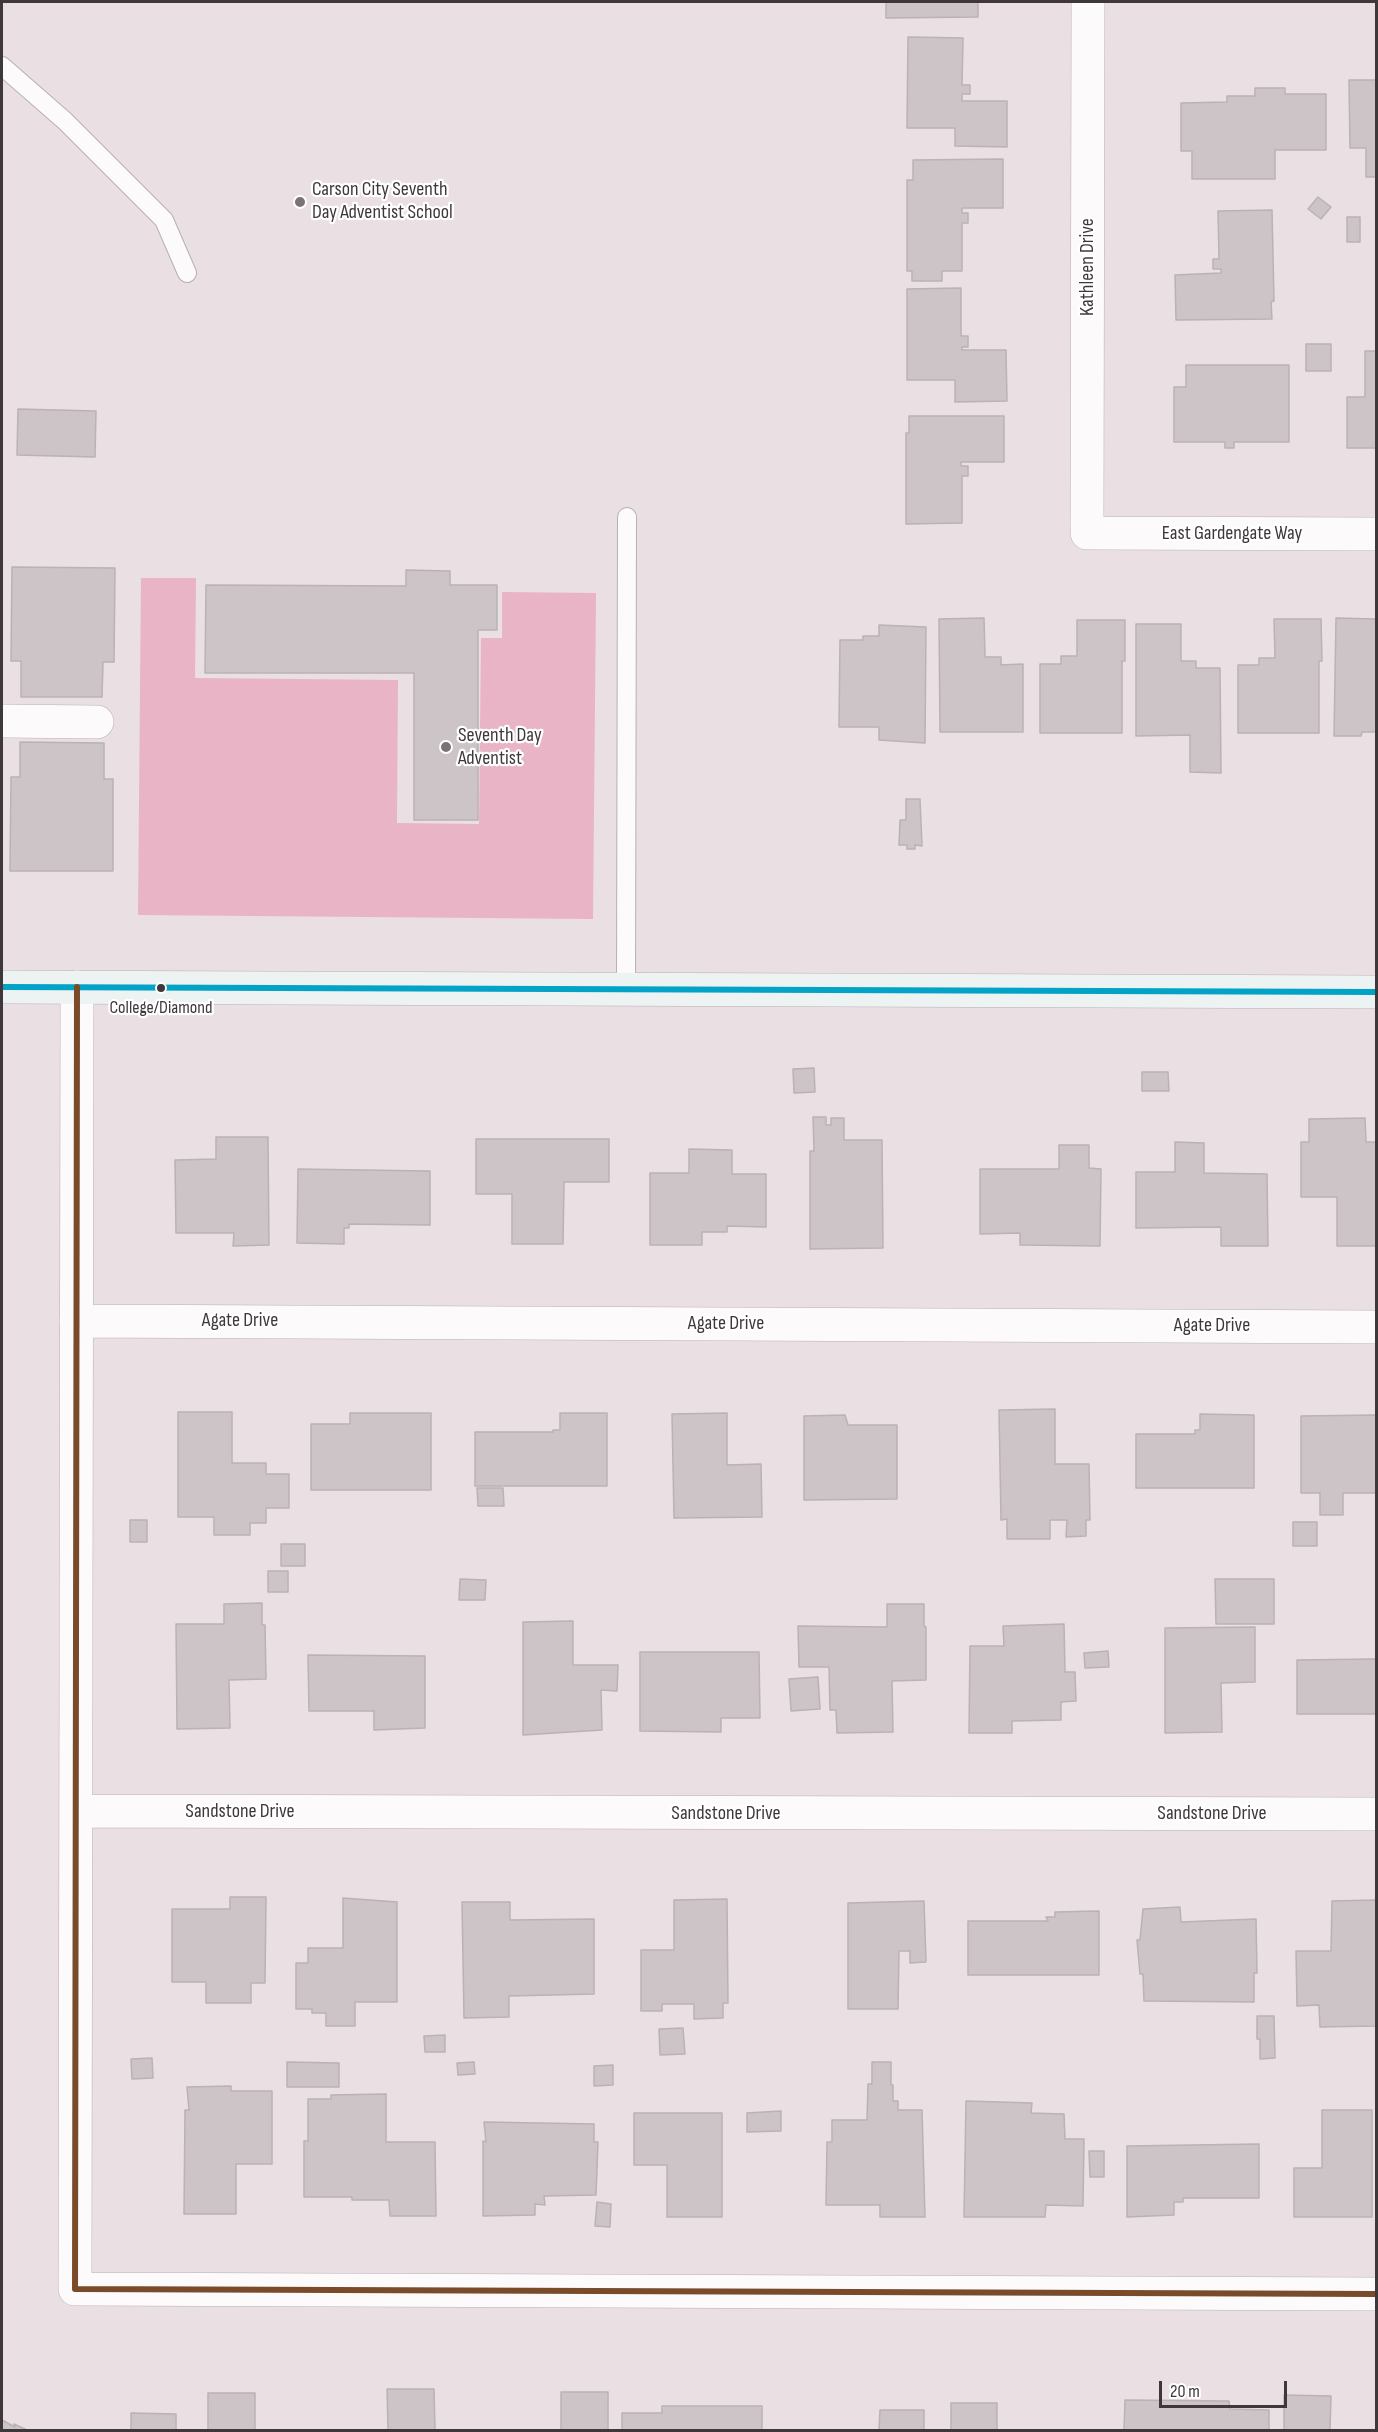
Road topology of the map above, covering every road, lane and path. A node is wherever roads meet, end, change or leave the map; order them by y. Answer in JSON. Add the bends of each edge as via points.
{"nodes":[{"id":1,"x":1088,"y":2,"type":"edge"},
{"id":2,"x":2,"y":66,"type":"edge"},
{"id":3,"x":187,"y":273,"type":"dead end"},
{"id":4,"x":627,"y":517,"type":"dead end"},
{"id":5,"x":1087,"y":533,"type":"joint"},
{"id":6,"x":1377,"y":534,"type":"edge"},
{"id":7,"x":2,"y":721,"type":"edge"},
{"id":8,"x":97,"y":722,"type":"dead end"},
{"id":9,"x":2,"y":987,"type":"edge"},
{"id":10,"x":77,"y":987,"type":"junction"},
{"id":11,"x":626,"y":989,"type":"junction"},
{"id":12,"x":1377,"y":992,"type":"edge"},
{"id":13,"x":76,"y":1321,"type":"junction"},
{"id":14,"x":1377,"y":1327,"type":"edge"},
{"id":15,"x":76,"y":1811,"type":"junction"},
{"id":16,"x":1377,"y":1814,"type":"edge"},
{"id":17,"x":1377,"y":2294,"type":"edge"}],
"edges":[{"from":1,"to":5,"type":"street","name":"Kathleen Drive"},
{"from":2,"to":3,"type":"lane","via":[[65,121],[164,220]]},
{"from":4,"to":11,"type":"lane"},
{"from":5,"to":6,"type":"street","name":"East Gardengate Way"},
{"from":7,"to":8,"type":"street"},
{"from":9,"to":10,"type":"main road"},
{"from":10,"to":11,"type":"main road"},
{"from":10,"to":13,"type":"street"},
{"from":11,"to":12,"type":"main road"},
{"from":13,"to":14,"type":"street","name":"Agate Drive"},
{"from":13,"to":15,"type":"street"},
{"from":15,"to":16,"type":"street","name":"Sandstone Drive"},
{"from":15,"to":17,"type":"street","via":[[75,2289]]}]}
